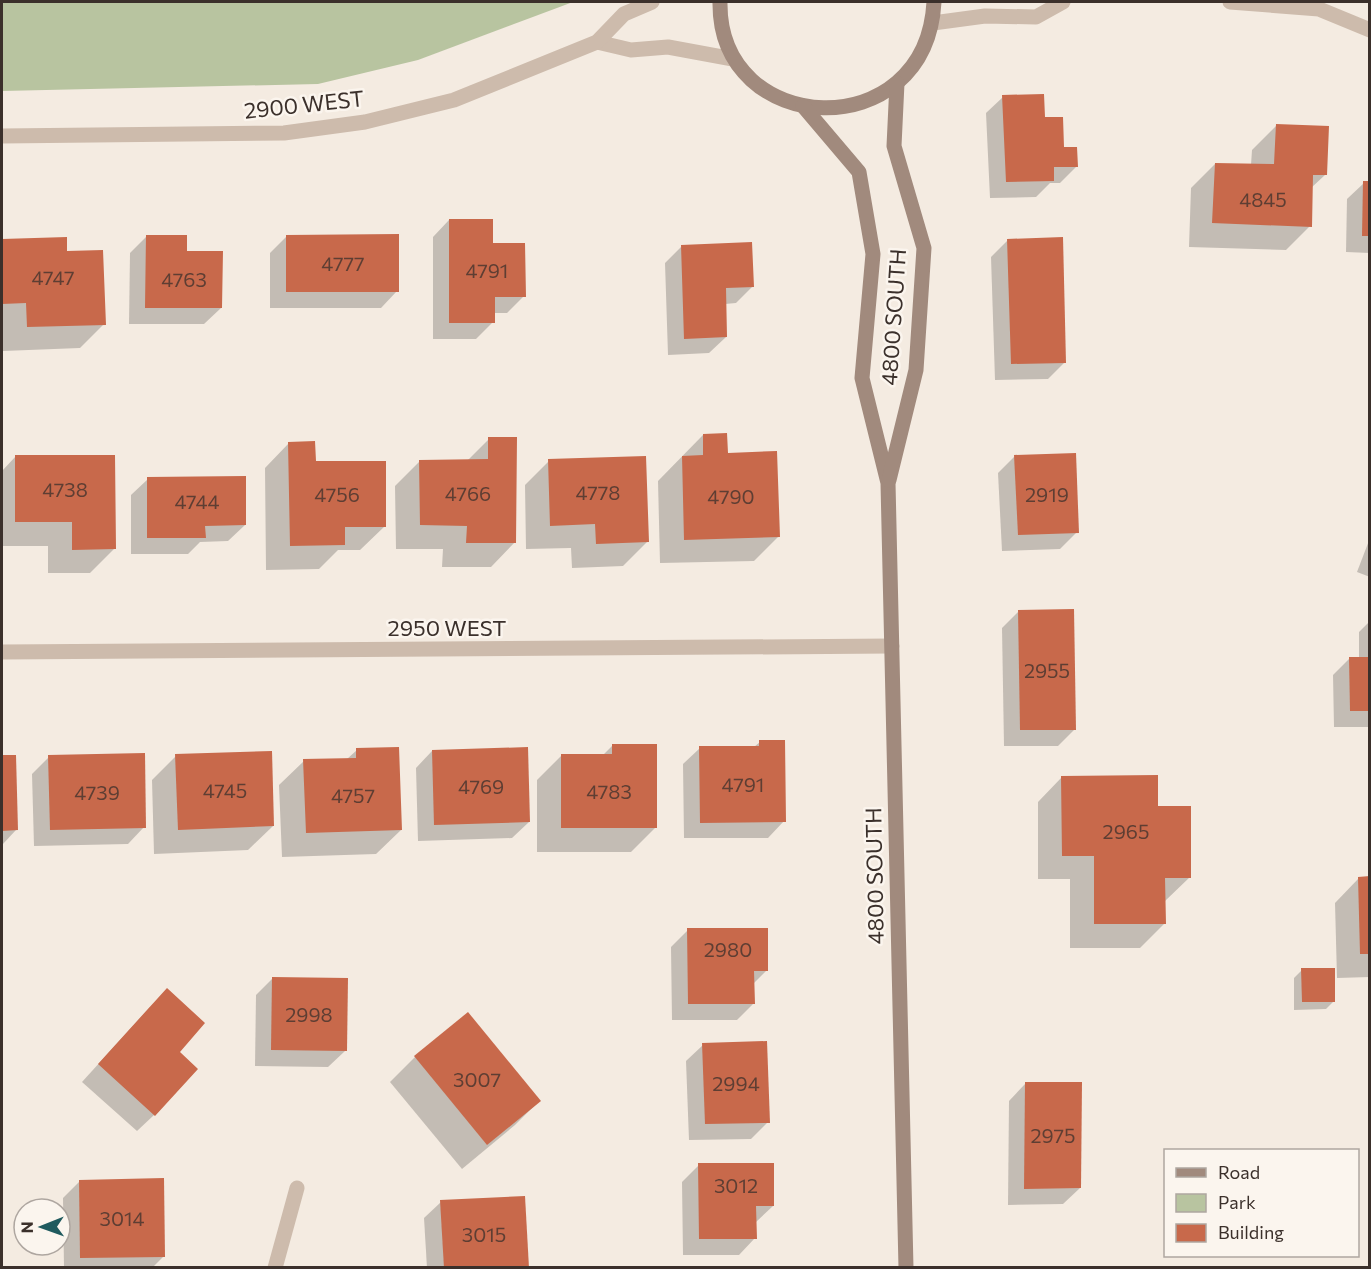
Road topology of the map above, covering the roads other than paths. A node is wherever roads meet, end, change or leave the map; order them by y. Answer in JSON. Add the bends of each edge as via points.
{"nodes":[{"id":1,"x":652,"y":2,"type":"edge"},
{"id":2,"x":720,"y":2,"type":"edge"},
{"id":3,"x":934,"y":2,"type":"edge"},
{"id":4,"x":1063,"y":2,"type":"edge"},
{"id":5,"x":1230,"y":2,"type":"edge"},
{"id":6,"x":1320,"y":5,"type":"edge"},
{"id":7,"x":933,"y":23,"type":"junction"},
{"id":8,"x":1370,"y":30,"type":"edge"},
{"id":9,"x":597,"y":42,"type":"junction"},
{"id":10,"x":733,"y":59,"type":"junction"},
{"id":11,"x":897,"y":83,"type":"junction"},
{"id":12,"x":803,"y":106,"type":"junction"},
{"id":13,"x":2,"y":136,"type":"edge"},
{"id":14,"x":888,"y":483,"type":"junction"},
{"id":15,"x":892,"y":646,"type":"junction"},
{"id":16,"x":2,"y":652,"type":"edge"},
{"id":17,"x":297,"y":1188,"type":"dead end"},
{"id":18,"x":275,"y":1268,"type":"edge"},
{"id":19,"x":906,"y":1268,"type":"edge"}],
"edges":[{"from":1,"to":9,"type":"street","via":[[624,14]]},
{"from":2,"to":10,"type":"main road","via":[[720,17]]},
{"from":3,"to":7,"type":"main road"},
{"from":4,"to":7,"type":"street","via":[[1036,17],[985,16]]},
{"from":5,"to":6,"type":"street"},
{"from":6,"to":8,"type":"street"},
{"from":7,"to":11,"type":"main road","via":[[914,65]]},
{"from":9,"to":10,"type":"street","via":[[631,50],[668,47]]},
{"from":9,"to":13,"type":"street","name":"2900 WEST","via":[[454,100],[365,122],[284,133]]},
{"from":10,"to":12,"type":"main road","via":[[775,96]]},
{"from":11,"to":12,"type":"main road","via":[[869,101],[837,109]]},
{"from":11,"to":14,"type":"main road","name":"4800 SOUTH","via":[[894,146],[924,248],[916,370]]},
{"from":12,"to":14,"type":"main road","name":"4800 SOUTH","via":[[860,172],[873,254],[862,378]]},
{"from":14,"to":15,"type":"main road","name":"4800 SOUTH"},
{"from":15,"to":16,"type":"street","name":"2950 WEST"},
{"from":15,"to":19,"type":"main road","name":"4800 SOUTH"},
{"from":17,"to":18,"type":"street"}]}
